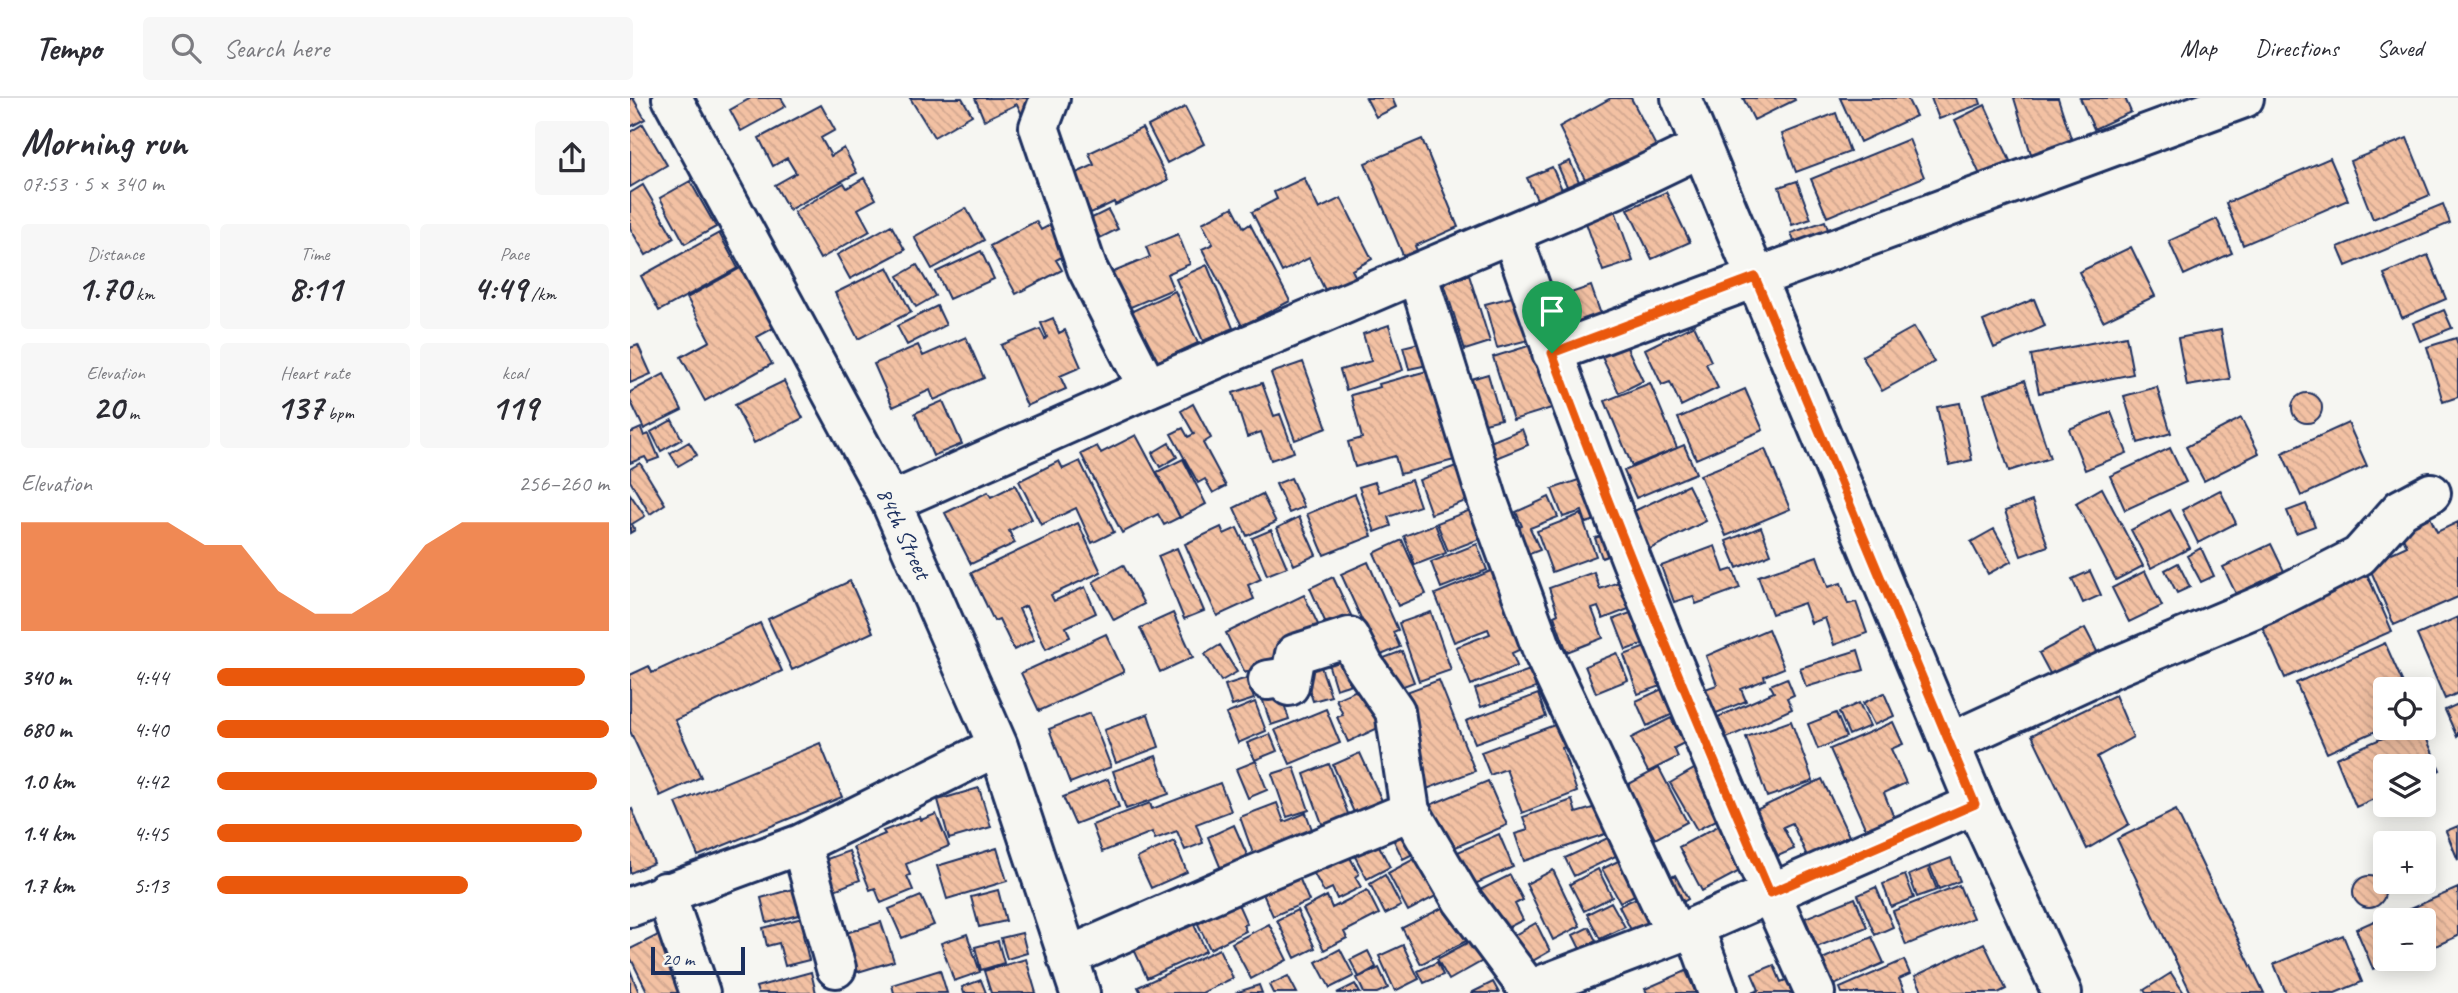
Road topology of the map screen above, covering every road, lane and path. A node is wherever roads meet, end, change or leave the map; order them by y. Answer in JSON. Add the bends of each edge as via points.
{"nodes":[{"id":1,"x":672,"y":98,"type":"edge"},
{"id":2,"x":1050,"y":98,"type":"edge"},
{"id":3,"x":1681,"y":98,"type":"edge"},
{"id":4,"x":2244,"y":98,"type":"edge"},
{"id":5,"x":1700,"y":148,"type":"junction"},
{"id":6,"x":1512,"y":234,"type":"junction"},
{"id":7,"x":1417,"y":274,"type":"junction"},
{"id":8,"x":1755,"y":277,"type":"junction"},
{"id":9,"x":1552,"y":353,"type":"junction"},
{"id":10,"x":1148,"y":388,"type":"junction"},
{"id":11,"x":2431,"y":493,"type":"dead end"},
{"id":12,"x":891,"y":502,"type":"junction"},
{"id":13,"x":1268,"y":680,"type":"dead end"},
{"id":14,"x":1949,"y":743,"type":"junction"},
{"id":15,"x":998,"y":746,"type":"junction"},
{"id":16,"x":1975,"y":804,"type":"junction"},
{"id":17,"x":1410,"y":811,"type":"junction"},
{"id":18,"x":801,"y":844,"type":"junction"},
{"id":19,"x":665,"y":892,"type":"junction"},
{"id":20,"x":1770,"y":893,"type":"junction"},
{"id":21,"x":630,"y":907,"type":"edge"},
{"id":22,"x":1684,"y":930,"type":"junction"},
{"id":23,"x":1067,"y":957,"type":"junction"},
{"id":24,"x":836,"y":968,"type":"dead end"},
{"id":25,"x":1530,"y":991,"type":"edge"},
{"id":26,"x":700,"y":993,"type":"edge"},
{"id":27,"x":1080,"y":993,"type":"edge"},
{"id":28,"x":1718,"y":993,"type":"edge"},
{"id":29,"x":1815,"y":993,"type":"edge"},
{"id":30,"x":2062,"y":993,"type":"edge"}],
"edges":[{"from":1,"to":12,"type":"street","name":"84th Street"},
{"from":2,"to":10,"type":"street","via":[[1040,127],[1087,268]]},
{"from":3,"to":5,"type":"street"},
{"from":4,"to":8,"type":"street"},
{"from":5,"to":6,"type":"street"},
{"from":5,"to":8,"type":"street"},
{"from":6,"to":7,"type":"street"},
{"from":6,"to":9,"type":"street"},
{"from":7,"to":10,"type":"street"},
{"from":7,"to":22,"type":"street","via":[[1488,502],[1543,652]]},
{"from":8,"to":9,"type":"street"},
{"from":8,"to":14,"type":"street"},
{"from":9,"to":20,"type":"street","via":[[1674,668]]},
{"from":10,"to":12,"type":"street"},
{"from":11,"to":14,"type":"street","via":[[2401,509],[2359,556],[2267,603]]},
{"from":12,"to":15,"type":"street","name":"84th Street"},
{"from":13,"to":17,"type":"street","via":[[1282,678],[1289,686],[1295,654],[1349,636],[1395,711]]},
{"from":14,"to":16,"type":"street"},
{"from":15,"to":18,"type":"street"},
{"from":15,"to":23,"type":"street","name":"84th Street"},
{"from":16,"to":20,"type":"street"},
{"from":16,"to":30,"type":"street"},
{"from":17,"to":23,"type":"street"},
{"from":17,"to":25,"type":"street","via":[[1462,900]]},
{"from":18,"to":19,"type":"street"},
{"from":18,"to":24,"type":"street"},
{"from":19,"to":21,"type":"street"},
{"from":19,"to":26,"type":"street"},
{"from":20,"to":22,"type":"street"},
{"from":20,"to":29,"type":"street"},
{"from":22,"to":25,"type":"street"},
{"from":22,"to":28,"type":"street"},
{"from":23,"to":27,"type":"street","name":"84th Street"}]}
